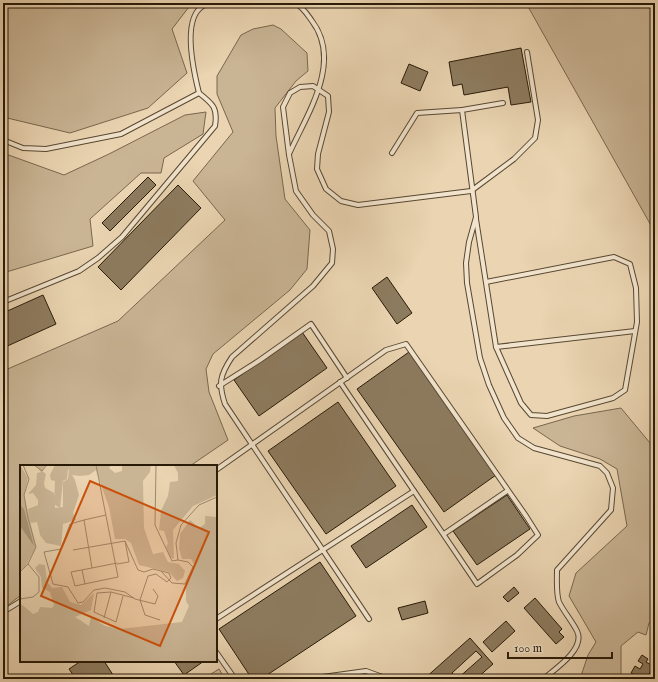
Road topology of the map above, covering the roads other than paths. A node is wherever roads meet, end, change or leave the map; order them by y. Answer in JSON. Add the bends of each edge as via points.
{"nodes":[{"id":1,"x":215,"y":3,"type":"edge"},
{"id":2,"x":295,"y":3,"type":"edge"},
{"id":3,"x":527,"y":52,"type":"dead end"},
{"id":4,"x":319,"y":89,"type":"junction"},
{"id":5,"x":200,"y":92,"type":"junction"},
{"id":6,"x":503,"y":102,"type":"dead end"},
{"id":7,"x":462,"y":110,"type":"junction"},
{"id":8,"x":3,"y":140,"type":"edge"},
{"id":9,"x":392,"y":153,"type":"dead end"},
{"id":10,"x":289,"y":155,"type":"junction"},
{"id":11,"x":471,"y":191,"type":"junction"},
{"id":12,"x":476,"y":217,"type":"junction"},
{"id":13,"x":486,"y":282,"type":"junction"},
{"id":14,"x":3,"y":302,"type":"edge"},
{"id":15,"x":635,"y":331,"type":"junction"},
{"id":16,"x":496,"y":347,"type":"junction"},
{"id":17,"x":347,"y":378,"type":"junction"},
{"id":18,"x":340,"y":382,"type":"junction"},
{"id":19,"x":219,"y":386,"type":"junction"},
{"id":20,"x":253,"y":444,"type":"junction"},
{"id":21,"x":217,"y":469,"type":"edge"},
{"id":22,"x":414,"y":491,"type":"junction"},
{"id":23,"x":508,"y":491,"type":"junction"},
{"id":24,"x":444,"y":534,"type":"junction"},
{"id":25,"x":323,"y":548,"type":"junction"},
{"id":26,"x":20,"y":602,"type":"edge"},
{"id":27,"x":3,"y":612,"type":"edge"},
{"id":28,"x":217,"y":618,"type":"edge"},
{"id":29,"x":369,"y":619,"type":"dead end"},
{"id":30,"x":217,"y":653,"type":"edge"},
{"id":31,"x":235,"y":679,"type":"edge"},
{"id":32,"x":308,"y":679,"type":"edge"},
{"id":33,"x":388,"y":679,"type":"edge"},
{"id":34,"x":543,"y":679,"type":"edge"}],
"edges":[{"from":1,"to":5,"type":"lane","via":[[203,5],[194,16],[191,35],[193,62]]},
{"from":2,"to":4,"type":"lane","via":[[301,6],[315,24],[323,44],[324,73]]},
{"from":3,"to":11,"type":"lane","via":[[538,120],[535,138],[514,159]]},
{"from":4,"to":10,"type":"lane"},
{"from":4,"to":10,"type":"lane","via":[[312,86],[300,87],[290,93],[285,102],[283,107]]},
{"from":4,"to":11,"type":"lane","via":[[328,96],[329,112],[318,154],[317,169],[326,189],[341,201],[358,205]]},
{"from":5,"to":8,"type":"lane","via":[[121,134],[46,149],[23,148]]},
{"from":5,"to":14,"type":"lane","via":[[213,104],[217,116],[216,126],[122,237],[98,258],[79,270]]},
{"from":6,"to":7,"type":"lane"},
{"from":7,"to":9,"type":"lane","via":[[417,113]]},
{"from":7,"to":11,"type":"lane"},
{"from":10,"to":19,"type":"lane","via":[[296,191],[329,231],[333,248],[332,263],[313,286],[232,357]]},
{"from":11,"to":12,"type":"lane"},
{"from":12,"to":13,"type":"lane"},
{"from":12,"to":34,"type":"lane","via":[[468,242],[467,283],[480,358],[504,418],[518,438],[534,448],[600,466],[607,473],[614,488],[611,510],[557,570],[559,601],[578,633],[578,640],[568,658]]},
{"from":13,"to":15,"type":"lane","via":[[614,257],[630,264],[636,288]]},
{"from":13,"to":16,"type":"lane"},
{"from":15,"to":16,"type":"lane"},
{"from":15,"to":16,"type":"lane","via":[[625,390],[613,398],[546,416],[531,415],[521,403]]},
{"from":17,"to":18,"type":"lane"},
{"from":17,"to":19,"type":"lane","via":[[311,324]]},
{"from":17,"to":23,"type":"lane","via":[[386,350],[406,344]]},
{"from":18,"to":20,"type":"lane"},
{"from":18,"to":22,"type":"lane"},
{"from":19,"to":20,"type":"lane","via":[[225,404]]},
{"from":20,"to":21,"type":"lane"},
{"from":20,"to":25,"type":"lane"},
{"from":22,"to":24,"type":"lane"},
{"from":22,"to":25,"type":"lane"},
{"from":23,"to":24,"type":"lane"},
{"from":23,"to":24,"type":"lane","via":[[538,535],[517,555],[477,584]]},
{"from":25,"to":28,"type":"lane"},
{"from":25,"to":29,"type":"lane"},
{"from":26,"to":27,"type":"lane"},
{"from":30,"to":31,"type":"lane"},
{"from":32,"to":33,"type":"lane","via":[[366,671]]}]}
